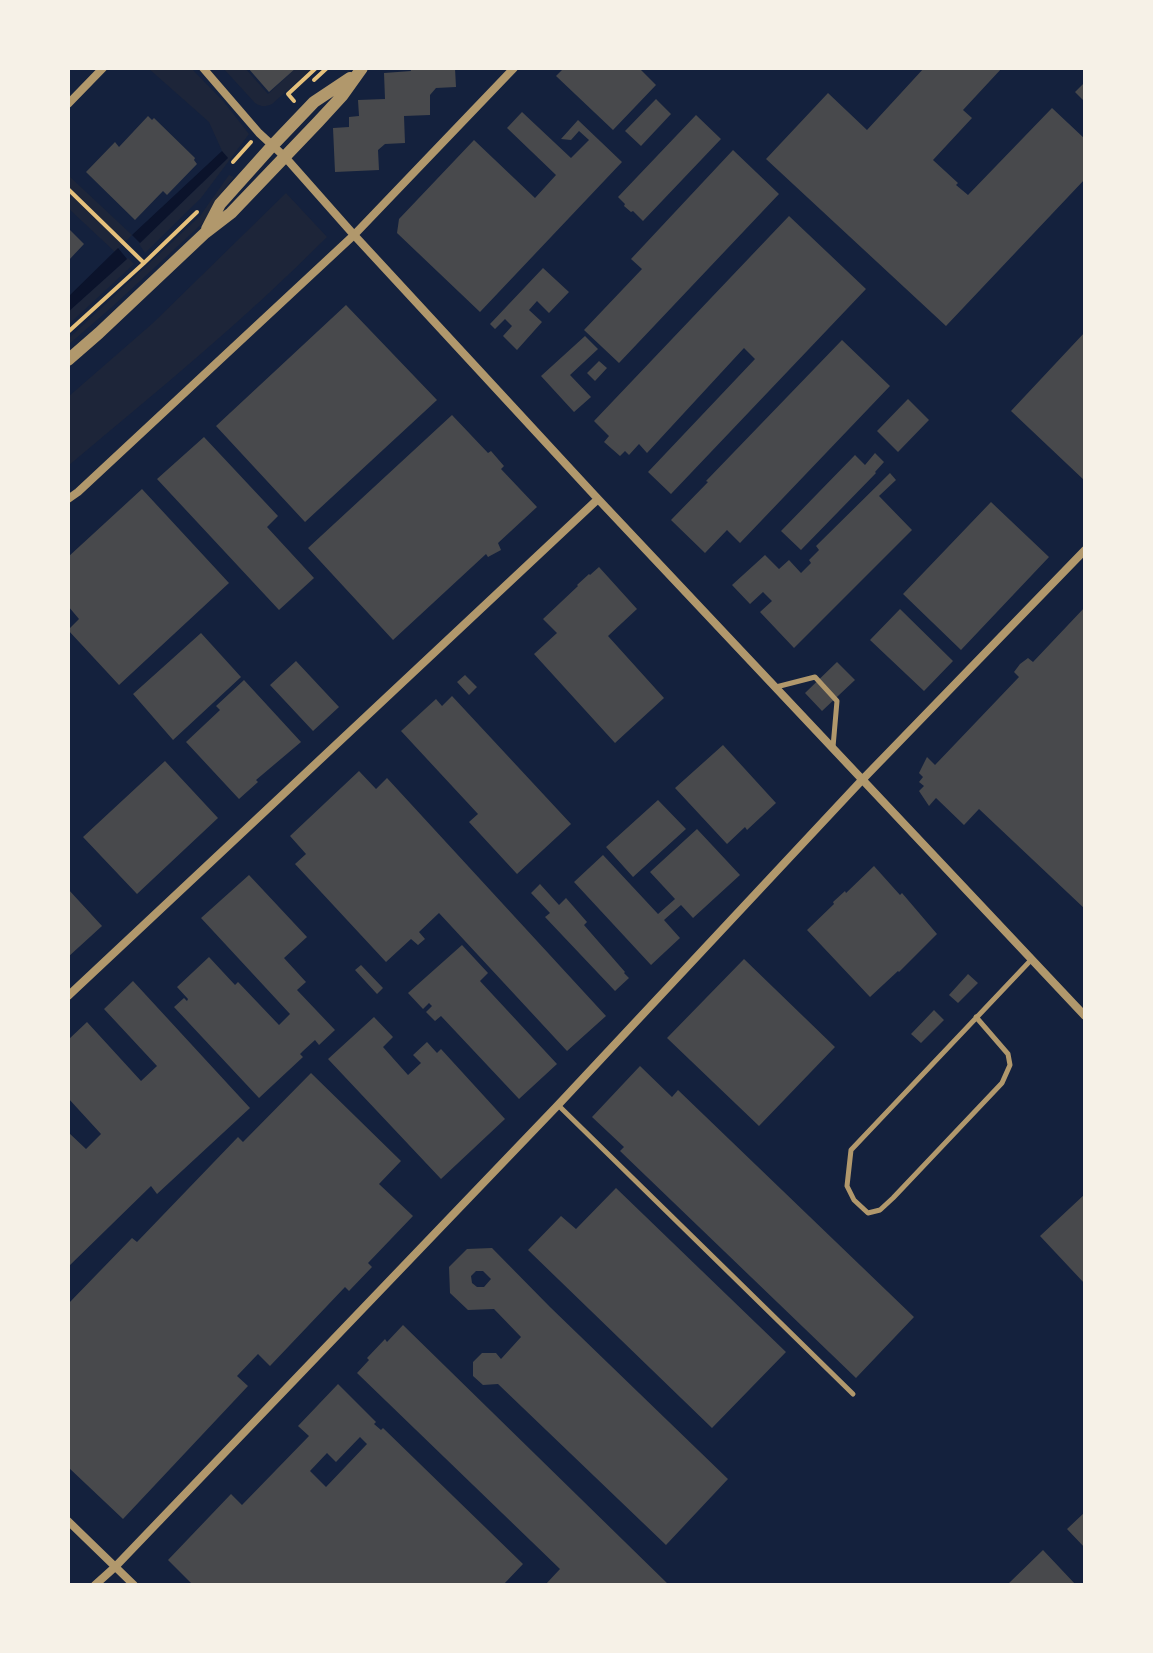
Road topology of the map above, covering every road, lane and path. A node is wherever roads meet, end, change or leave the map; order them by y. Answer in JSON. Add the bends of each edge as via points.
{"nodes":[{"id":1,"x":103,"y":68,"type":"edge"},
{"id":2,"x":203,"y":68,"type":"edge"},
{"id":3,"x":316,"y":68,"type":"edge"},
{"id":4,"x":514,"y":68,"type":"edge"},
{"id":5,"x":359,"y":71,"type":"edge"},
{"id":6,"x":294,"y":101,"type":"dead end"},
{"id":7,"x":68,"y":104,"type":"edge"},
{"id":8,"x":259,"y":133,"type":"junction"},
{"id":9,"x":272,"y":146,"type":"junction"},
{"id":10,"x":285,"y":157,"type":"junction"},
{"id":11,"x":230,"y":166,"type":"dead end"},
{"id":12,"x":68,"y":189,"type":"edge"},
{"id":13,"x":199,"y":209,"type":"dead end"},
{"id":14,"x":205,"y":233,"type":"junction"},
{"id":15,"x":354,"y":235,"type":"junction"},
{"id":16,"x":144,"y":263,"type":"junction"},
{"id":17,"x":68,"y":332,"type":"edge"},
{"id":18,"x":68,"y":360,"type":"edge"},
{"id":19,"x":68,"y":499,"type":"edge"},
{"id":20,"x":598,"y":499,"type":"junction"},
{"id":21,"x":1085,"y":550,"type":"edge"},
{"id":22,"x":775,"y":687,"type":"junction"},
{"id":23,"x":833,"y":748,"type":"junction"},
{"id":24,"x":862,"y":780,"type":"junction"},
{"id":25,"x":1031,"y":959,"type":"junction"},
{"id":26,"x":68,"y":996,"type":"edge"},
{"id":27,"x":1085,"y":1016,"type":"edge"},
{"id":28,"x":976,"y":1017,"type":"junction"},
{"id":29,"x":558,"y":1105,"type":"junction"},
{"id":30,"x":853,"y":1394,"type":"dead end"},
{"id":31,"x":68,"y":1521,"type":"edge"},
{"id":32,"x":115,"y":1567,"type":"junction"},
{"id":33,"x":95,"y":1585,"type":"edge"},
{"id":34,"x":134,"y":1585,"type":"edge"}],
"edges":[{"from":1,"to":7,"type":"street"},
{"from":2,"to":8,"type":"street"},
{"from":3,"to":6,"type":"path","via":[[288,94]]},
{"from":4,"to":15,"type":"street"},
{"from":5,"to":9,"type":"street","via":[[314,102]]},
{"from":5,"to":10,"type":"street"},
{"from":8,"to":9,"type":"street"},
{"from":8,"to":11,"type":"path"},
{"from":9,"to":10,"type":"street"},
{"from":9,"to":14,"type":"street","via":[[220,204]]},
{"from":10,"to":14,"type":"street"},
{"from":10,"to":15,"type":"street"},
{"from":12,"to":16,"type":"path"},
{"from":13,"to":16,"type":"path"},
{"from":14,"to":18,"type":"street"},
{"from":15,"to":19,"type":"street"},
{"from":15,"to":20,"type":"street"},
{"from":16,"to":17,"type":"path"},
{"from":20,"to":22,"type":"street"},
{"from":20,"to":26,"type":"street"},
{"from":21,"to":24,"type":"street"},
{"from":22,"to":23,"type":"street"},
{"from":22,"to":23,"type":"lane","via":[[815,677],[837,701]]},
{"from":23,"to":24,"type":"street"},
{"from":24,"to":25,"type":"street"},
{"from":24,"to":29,"type":"street"},
{"from":25,"to":27,"type":"street"},
{"from":25,"to":28,"type":"lane"},
{"from":28,"to":28,"type":"lane","via":[[851,1150],[847,1186],[868,1213],[887,1204],[1002,1083],[1010,1065],[1008,1054]]},
{"from":29,"to":30,"type":"lane"},
{"from":29,"to":32,"type":"street"},
{"from":31,"to":32,"type":"street"},
{"from":32,"to":33,"type":"street"},
{"from":32,"to":34,"type":"street"}]}
